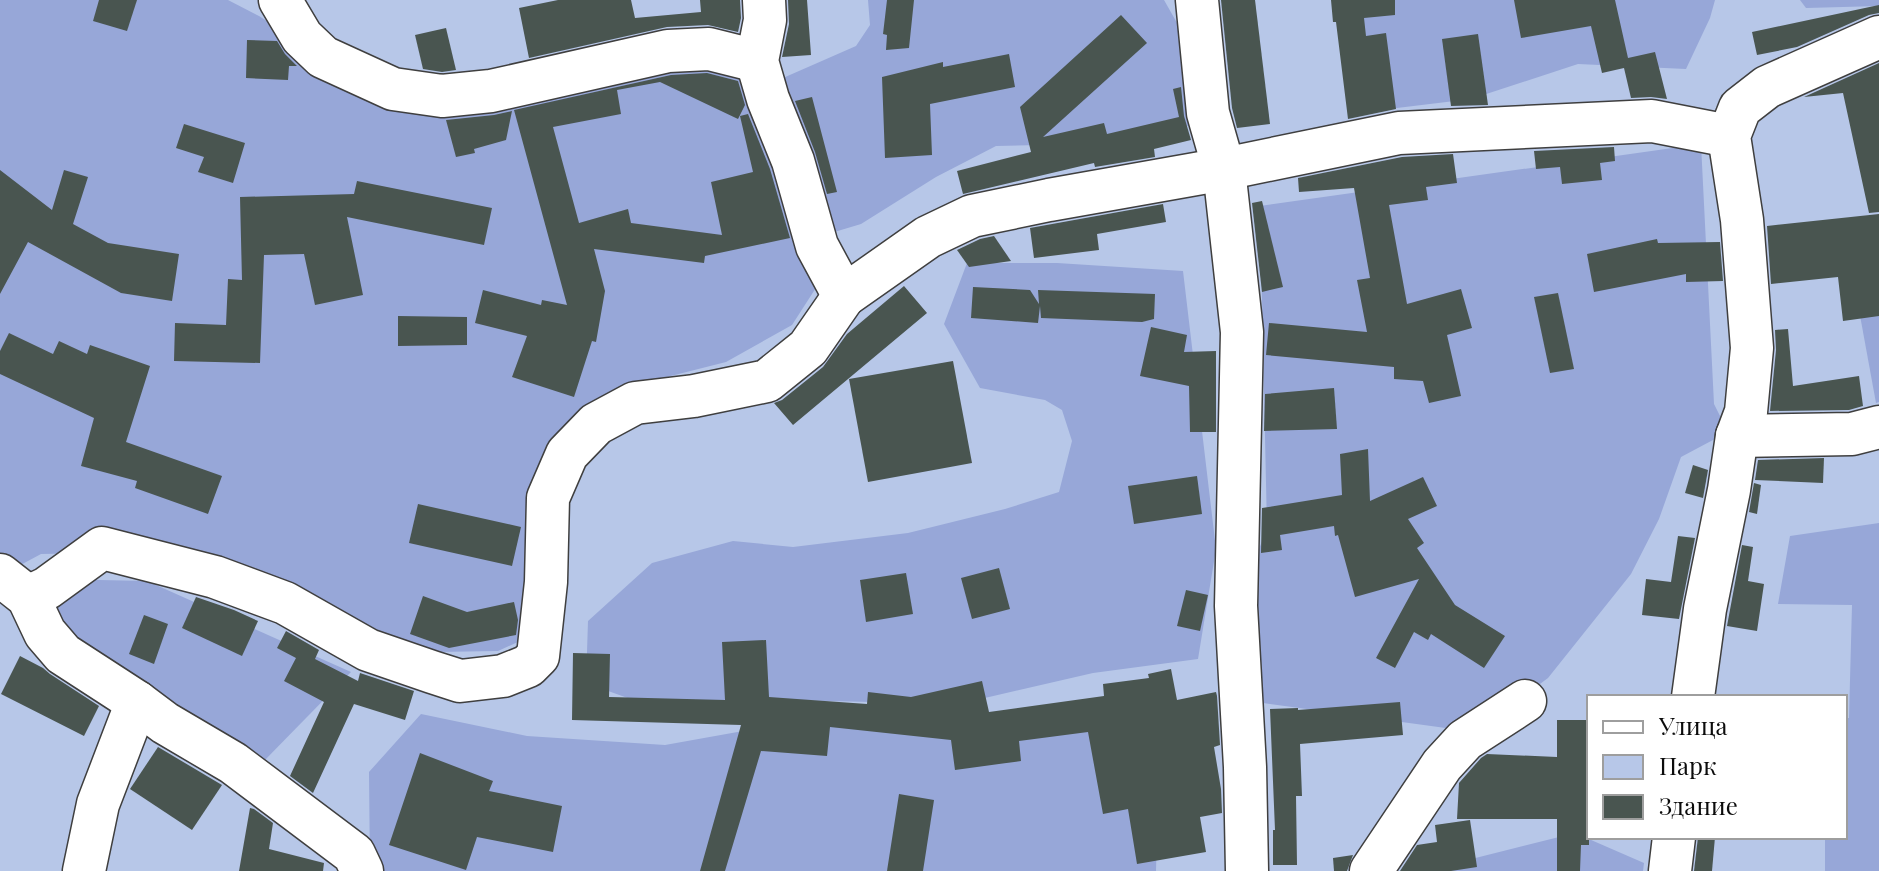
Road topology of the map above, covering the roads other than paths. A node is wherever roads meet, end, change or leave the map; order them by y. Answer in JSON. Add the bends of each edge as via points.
{"nodes":[{"id":1,"x":280,"y":0,"type":"edge"},
{"id":2,"x":764,"y":0,"type":"edge"},
{"id":3,"x":1197,"y":0,"type":"edge"},
{"id":4,"x":1879,"y":37,"type":"edge"},
{"id":5,"x":757,"y":61,"type":"junction"},
{"id":6,"x":1729,"y":136,"type":"junction"},
{"id":7,"x":1224,"y":169,"type":"junction"},
{"id":8,"x":844,"y":296,"type":"junction"},
{"id":9,"x":1879,"y":427,"type":"edge"},
{"id":10,"x":1737,"y":436,"type":"junction"},
{"id":11,"x":14,"y":586,"type":"edge"},
{"id":12,"x":1693,"y":695,"type":"edge"},
{"id":13,"x":1525,"y":701,"type":"dead end"},
{"id":14,"x":137,"y":702,"type":"junction"},
{"id":15,"x":1674,"y":839,"type":"edge"},
{"id":16,"x":84,"y":871,"type":"edge"},
{"id":17,"x":362,"y":871,"type":"edge"},
{"id":18,"x":1247,"y":871,"type":"edge"},
{"id":19,"x":1371,"y":871,"type":"edge"},
{"id":20,"x":1670,"y":871,"type":"edge"}],
"edges":[{"from":1,"to":5,"type":"street","via":[[302,37],[323,57],[393,89],[442,96],[491,91],[668,51],[709,49]]},
{"from":2,"to":5,"type":"street"},
{"from":3,"to":7,"type":"street","via":[[1208,113]]},
{"from":4,"to":6,"type":"street","via":[[1767,87],[1740,108]]},
{"from":5,"to":8,"type":"street","via":[[817,246]]},
{"from":6,"to":7,"type":"street","via":[[1652,121],[1399,133]]},
{"from":6,"to":10,"type":"street","via":[[1752,348],[1746,412]]},
{"from":7,"to":8,"type":"street","via":[[972,216],[928,237]]},
{"from":7,"to":18,"type":"street","via":[[1242,332],[1236,606]]},
{"from":8,"to":11,"type":"street","via":[[808,348],[767,381],[635,403],[596,424],[567,454],[548,498],[538,656],[503,676],[460,681],[368,650],[285,603],[215,577],[102,548],[47,588]]},
{"from":9,"to":10,"type":"street","via":[[1852,434]]},
{"from":10,"to":12,"type":"street"},
{"from":11,"to":14,"type":"street","via":[[63,654]]},
{"from":13,"to":19,"type":"street","via":[[1465,740]]},
{"from":14,"to":16,"type":"street","via":[[98,804]]},
{"from":14,"to":17,"type":"street","via":[[233,763],[354,854]]},
{"from":15,"to":20,"type":"street"}]}
